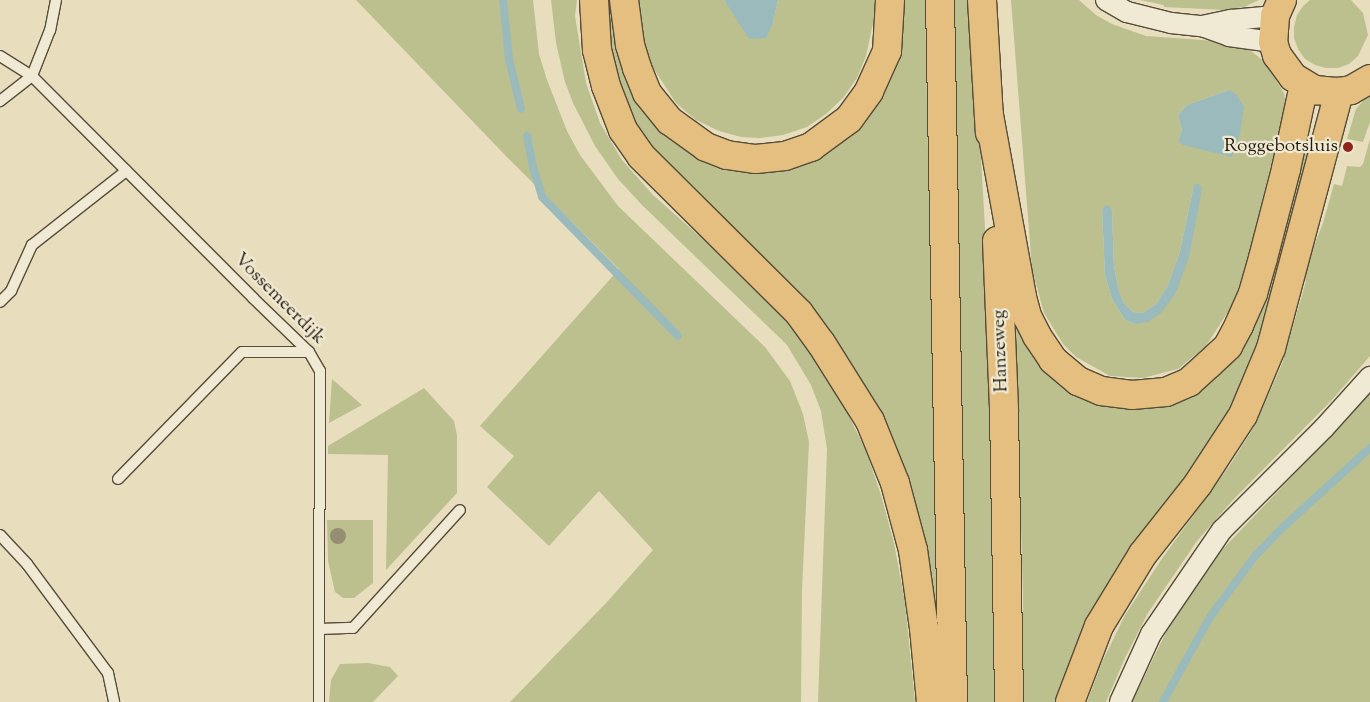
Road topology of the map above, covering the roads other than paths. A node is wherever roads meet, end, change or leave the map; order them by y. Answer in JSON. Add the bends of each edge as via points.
{"nodes":[{"id":1,"x":56,"y":0,"type":"edge"},
{"id":2,"x":594,"y":0,"type":"edge"},
{"id":3,"x":624,"y":0,"type":"edge"},
{"id":4,"x":890,"y":0,"type":"edge"},
{"id":5,"x":940,"y":0,"type":"edge"},
{"id":6,"x":982,"y":0,"type":"edge"},
{"id":7,"x":1106,"y":0,"type":"edge"},
{"id":8,"x":1277,"y":19,"type":"edge"},
{"id":9,"x":0,"y":56,"type":"edge"},
{"id":10,"x":32,"y":76,"type":"junction"},
{"id":11,"x":1370,"y":80,"type":"edge"},
{"id":12,"x":1304,"y":85,"type":"junction"},
{"id":13,"x":1340,"y":92,"type":"junction"},
{"id":14,"x":0,"y":100,"type":"edge"},
{"id":15,"x":989,"y":115,"type":"junction"},
{"id":16,"x":126,"y":171,"type":"junction"},
{"id":17,"x":0,"y":302,"type":"edge"},
{"id":18,"x":309,"y":352,"type":"junction"},
{"id":19,"x":1370,"y":377,"type":"edge"},
{"id":20,"x":118,"y":479,"type":"dead end"},
{"id":21,"x":460,"y":510,"type":"dead end"},
{"id":22,"x":0,"y":535,"type":"edge"},
{"id":23,"x":320,"y":630,"type":"junction"},
{"id":24,"x":114,"y":702,"type":"edge"},
{"id":25,"x":318,"y":702,"type":"edge"},
{"id":26,"x":931,"y":702,"type":"edge"},
{"id":27,"x":954,"y":702,"type":"edge"},
{"id":28,"x":1009,"y":702,"type":"edge"},
{"id":29,"x":1070,"y":702,"type":"edge"},
{"id":30,"x":1120,"y":702,"type":"edge"}],
"edges":[{"from":1,"to":10,"type":"lane","via":[[50,30]]},
{"from":2,"to":26,"type":"main road","via":[[597,50],[606,86],[623,130],[641,156],[799,313],[870,421],[895,483],[913,550]]},
{"from":3,"to":4,"type":"main road","via":[[630,45],[637,68],[647,93],[670,121],[706,147],[727,155],[756,159],[785,156],[811,146],[849,119],[869,91],[887,50]]},
{"from":5,"to":27,"type":"main road"},
{"from":6,"to":15,"type":"main road","name":"Hanzeweg"},
{"from":7,"to":8,"type":"street","via":[[1147,19],[1202,26],[1231,20]]},
{"from":8,"to":12,"type":"main road","via":[[1284,66]]},
{"from":9,"to":10,"type":"lane","name":"Vossemeerdijk"},
{"from":10,"to":14,"type":"lane"},
{"from":10,"to":16,"type":"lane","name":"Vossemeerdijk"},
{"from":11,"to":13,"type":"main road"},
{"from":12,"to":13,"type":"main road","via":[[1315,90]]},
{"from":12,"to":15,"type":"main road","via":[[1265,249],[1240,325],[1228,346],[1209,364],[1189,382],[1166,392],[1132,395],[1101,392],[1078,380],[1053,360],[1037,336],[1022,297]]},
{"from":13,"to":29,"type":"main road","via":[[1271,348],[1243,415],[1198,484],[1143,554],[1099,626]]},
{"from":15,"to":28,"type":"main road","name":"Hanzeweg","via":[[1003,401]]},
{"from":16,"to":17,"type":"lane","via":[[32,245],[11,291]]},
{"from":16,"to":18,"type":"lane","name":"Vossemeerdijk"},
{"from":18,"to":20,"type":"lane","via":[[242,352]]},
{"from":18,"to":23,"type":"lane","name":"Vossemeerdijk","via":[[320,371],[321,384]]},
{"from":19,"to":30,"type":"street","via":[[1222,530],[1151,634]]},
{"from":21,"to":23,"type":"lane","via":[[353,628]]},
{"from":22,"to":24,"type":"lane","via":[[27,564],[108,673]]},
{"from":23,"to":25,"type":"lane","name":"Vossemeerdijk"}]}
